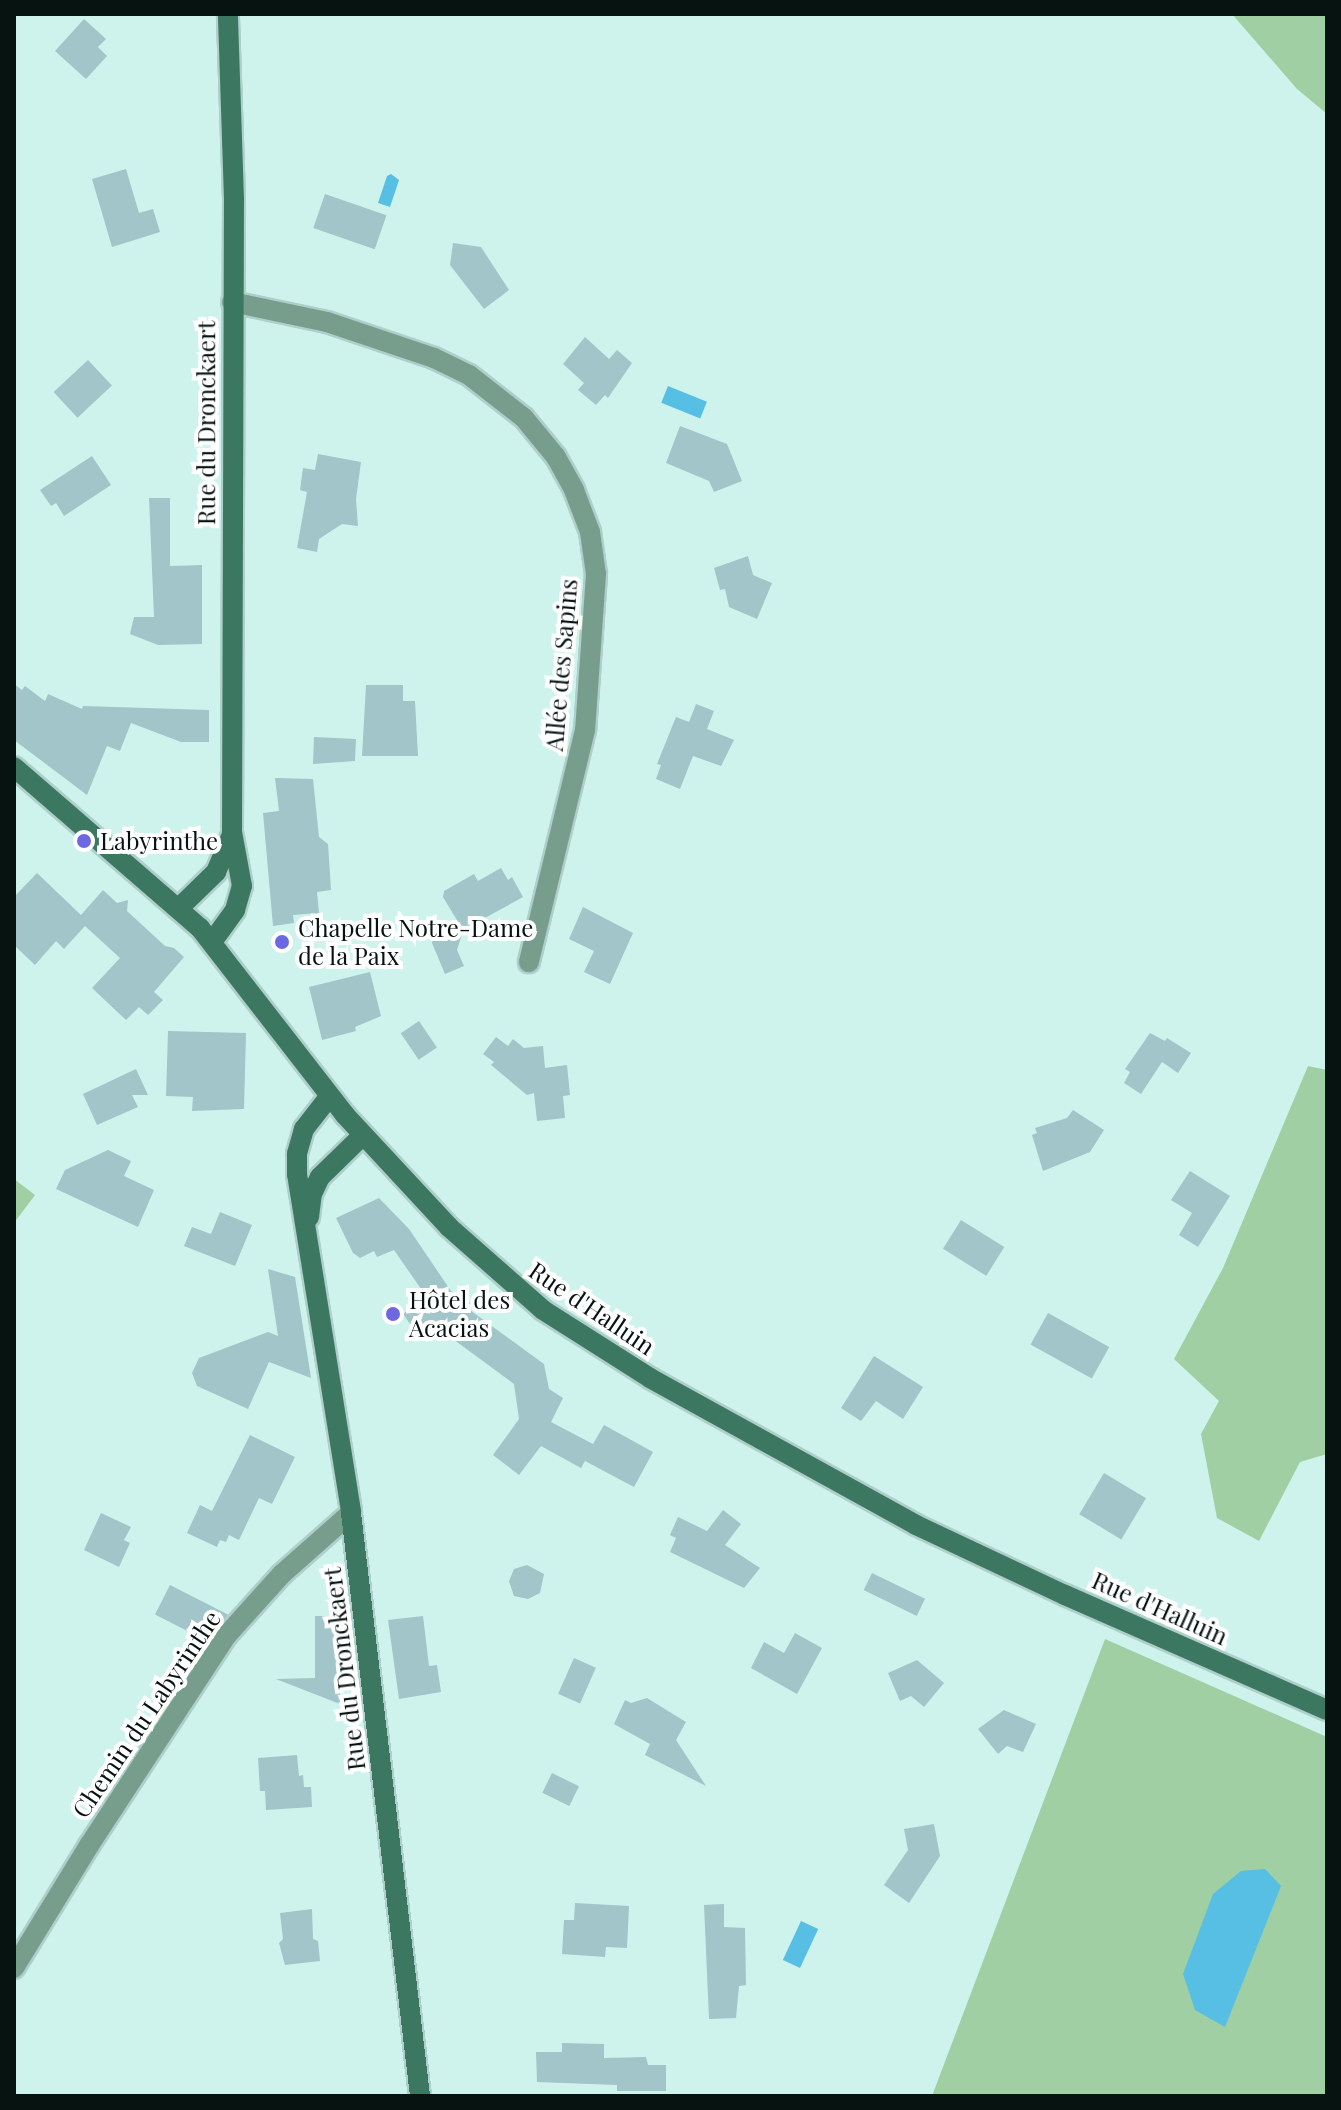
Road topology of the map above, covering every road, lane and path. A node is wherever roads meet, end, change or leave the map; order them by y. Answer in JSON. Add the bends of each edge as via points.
{"nodes":[{"id":1,"x":228,"y":14,"type":"edge"},
{"id":2,"x":232,"y":302,"type":"junction"},
{"id":3,"x":14,"y":767,"type":"edge"},
{"id":4,"x":232,"y":832,"type":"junction"},
{"id":5,"x":179,"y":908,"type":"junction"},
{"id":6,"x":212,"y":942,"type":"junction"},
{"id":7,"x":529,"y":962,"type":"dead end"},
{"id":8,"x":329,"y":1097,"type":"junction"},
{"id":9,"x":363,"y":1135,"type":"junction"},
{"id":10,"x":310,"y":1237,"type":"junction"},
{"id":11,"x":351,"y":1513,"type":"junction"},
{"id":12,"x":1327,"y":1710,"type":"edge"},
{"id":13,"x":14,"y":1968,"type":"edge"},
{"id":14,"x":420,"y":2096,"type":"edge"}],
"edges":[{"from":1,"to":2,"type":"main road","name":"Rue du Dronckaert"},
{"from":2,"to":4,"type":"main road","name":"Rue du Dronckaert"},
{"from":2,"to":7,"type":"street","name":"Allée des Sapins","via":[[327,322],[469,375],[524,418],[556,457],[574,490],[590,532],[596,574],[585,730]]},
{"from":3,"to":5,"type":"main road","name":"Rue d'Halluin"},
{"from":4,"to":5,"type":"main road","name":"Rue du Dronckaert","via":[[216,872]]},
{"from":4,"to":6,"type":"main road","name":"Rue du Dronckaert","via":[[240,897],[230,921]]},
{"from":5,"to":6,"type":"main road","name":"Rue d'Halluin"},
{"from":6,"to":8,"type":"main road","name":"Rue d'Halluin"},
{"from":8,"to":9,"type":"main road","name":"Rue d'Halluin"},
{"from":8,"to":10,"type":"main road","name":"Rue du Dronckaert","via":[[304,1129],[297,1154],[302,1213]]},
{"from":9,"to":10,"type":"main road","name":"Rue du Dronckaert","via":[[320,1177],[312,1194]]},
{"from":9,"to":12,"type":"main road","name":"Rue d'Halluin","via":[[499,1275],[564,1326],[639,1372],[962,1548]]},
{"from":10,"to":11,"type":"main road","name":"Rue du Dronckaert"},
{"from":11,"to":13,"type":"street","name":"Chemin du Labyrinthe","via":[[282,1574],[227,1635]]},
{"from":11,"to":14,"type":"main road","name":"Rue du Dronckaert"}]}
